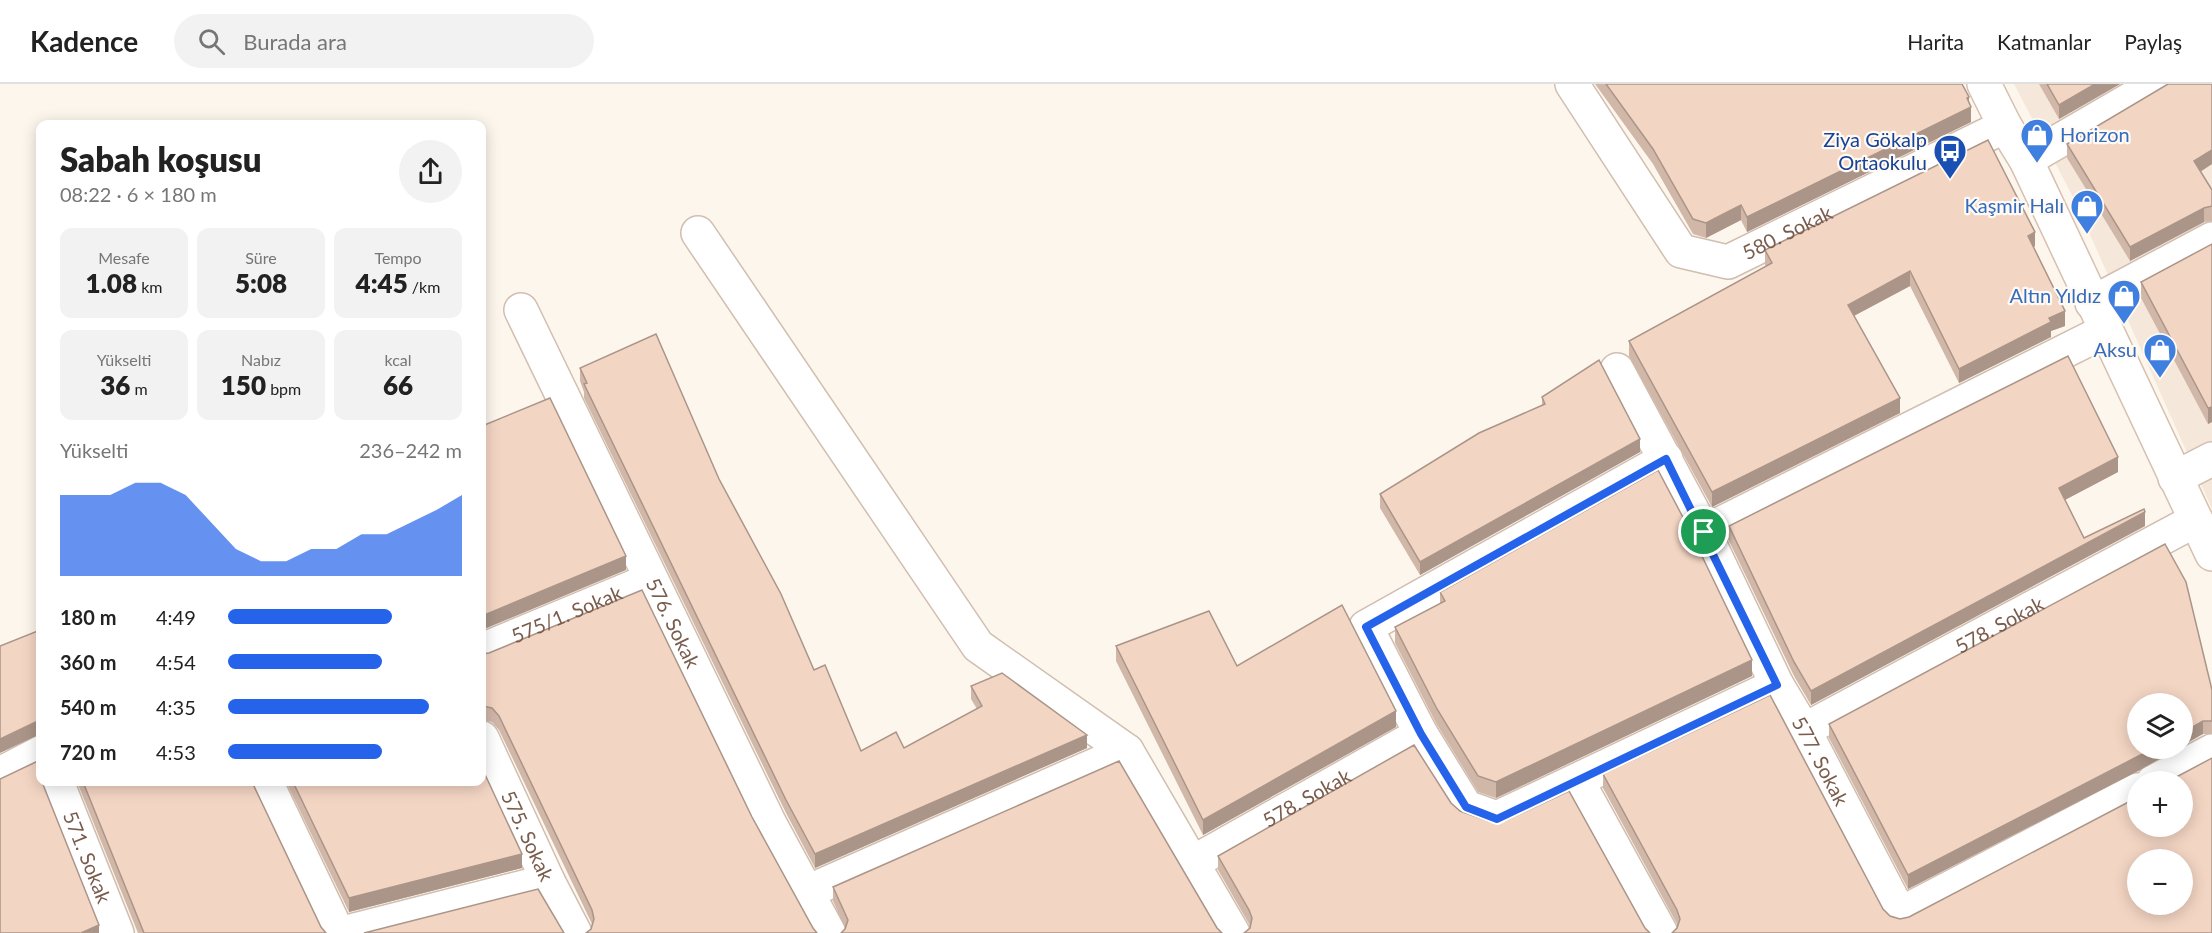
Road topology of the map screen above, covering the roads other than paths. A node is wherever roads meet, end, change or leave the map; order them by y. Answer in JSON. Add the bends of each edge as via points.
{"nodes":[{"id":1,"x":1572,"y":84,"type":"edge"},
{"id":2,"x":1984,"y":84,"type":"edge"},
{"id":3,"x":2157,"y":84,"type":"edge"},
{"id":4,"x":2005,"y":126,"type":"junction"},
{"id":5,"x":2026,"y":160,"type":"junction"},
{"id":6,"x":698,"y":233,"type":"dead end"},
{"id":7,"x":2212,"y":239,"type":"edge"},
{"id":8,"x":521,"y":310,"type":"dead end"},
{"id":9,"x":2098,"y":317,"type":"junction"},
{"id":10,"x":1617,"y":370,"type":"dead end"},
{"id":11,"x":1666,"y":459,"type":"junction"},
{"id":12,"x":2212,"y":459,"type":"edge"},
{"id":13,"x":2175,"y":478,"type":"junction"},
{"id":14,"x":2196,"y":520,"type":"junction"},
{"id":15,"x":1704,"y":532,"type":"junction"},
{"id":16,"x":2212,"y":554,"type":"edge"},
{"id":17,"x":650,"y":580,"type":"junction"},
{"id":18,"x":486,"y":648,"type":"edge"},
{"id":19,"x":1777,"y":685,"type":"junction"},
{"id":20,"x":1804,"y":730,"type":"junction"},
{"id":21,"x":1421,"y":734,"type":"junction"},
{"id":22,"x":486,"y":747,"type":"edge"},
{"id":23,"x":1127,"y":751,"type":"junction"},
{"id":24,"x":2212,"y":751,"type":"edge"},
{"id":25,"x":36,"y":755,"type":"edge"},
{"id":26,"x":2174,"y":771,"type":"edge"},
{"id":27,"x":0,"y":774,"type":"edge"},
{"id":28,"x":1578,"y":782,"type":"junction"},
{"id":29,"x":59,"y":786,"type":"edge"},
{"id":30,"x":268,"y":786,"type":"edge"},
{"id":31,"x":2127,"y":796,"type":"edge"},
{"id":32,"x":1192,"y":863,"type":"junction"},
{"id":33,"x":548,"y":881,"type":"junction"},
{"id":34,"x":807,"y":892,"type":"junction"},
{"id":35,"x":117,"y":933,"type":"edge"},
{"id":36,"x":338,"y":933,"type":"edge"},
{"id":37,"x":343,"y":933,"type":"edge"},
{"id":38,"x":575,"y":933,"type":"edge"},
{"id":39,"x":829,"y":933,"type":"edge"},
{"id":40,"x":1233,"y":933,"type":"edge"},
{"id":41,"x":1661,"y":933,"type":"edge"}],
"edges":[{"from":1,"to":4,"type":"street","name":"580. Sokak","via":[[1681,250],[1728,262]]},
{"from":2,"to":4,"type":"street"},
{"from":3,"to":5,"type":"street"},
{"from":4,"to":5,"type":"street"},
{"from":5,"to":9,"type":"street"},
{"from":6,"to":23,"type":"street","via":[[978,646]]},
{"from":7,"to":9,"type":"street"},
{"from":8,"to":17,"type":"street","name":"576. Sokak"},
{"from":9,"to":13,"type":"street"},
{"from":9,"to":15,"type":"street"},
{"from":10,"to":11,"type":"street","name":"577. Sokak"},
{"from":11,"to":15,"type":"street","name":"577. Sokak"},
{"from":11,"to":21,"type":"street","via":[[1366,627]]},
{"from":12,"to":13,"type":"street"},
{"from":13,"to":14,"type":"street"},
{"from":14,"to":16,"type":"street"},
{"from":14,"to":20,"type":"street","name":"578. Sokak"},
{"from":15,"to":19,"type":"street","name":"577. Sokak"},
{"from":17,"to":18,"type":"street","name":"575/1. Sokak"},
{"from":17,"to":34,"type":"street","name":"576. Sokak"},
{"from":19,"to":20,"type":"street","name":"577. Sokak"},
{"from":19,"to":28,"type":"street"},
{"from":20,"to":31,"type":"street","name":"577. Sokak","via":[[1900,914]]},
{"from":21,"to":28,"type":"street","via":[[1466,807],[1497,819]]},
{"from":21,"to":32,"type":"street","name":"578. Sokak"},
{"from":22,"to":33,"type":"street","name":"575. Sokak"},
{"from":23,"to":32,"type":"street"},
{"from":23,"to":34,"type":"street"},
{"from":24,"to":26,"type":"street"},
{"from":25,"to":27,"type":"street"},
{"from":28,"to":41,"type":"street"},
{"from":29,"to":35,"type":"street","name":"571. Sokak"},
{"from":30,"to":36,"type":"street"},
{"from":32,"to":40,"type":"street"},
{"from":33,"to":37,"type":"street"},
{"from":33,"to":38,"type":"street","name":"575. Sokak"},
{"from":34,"to":39,"type":"street","name":"576. Sokak"}]}
